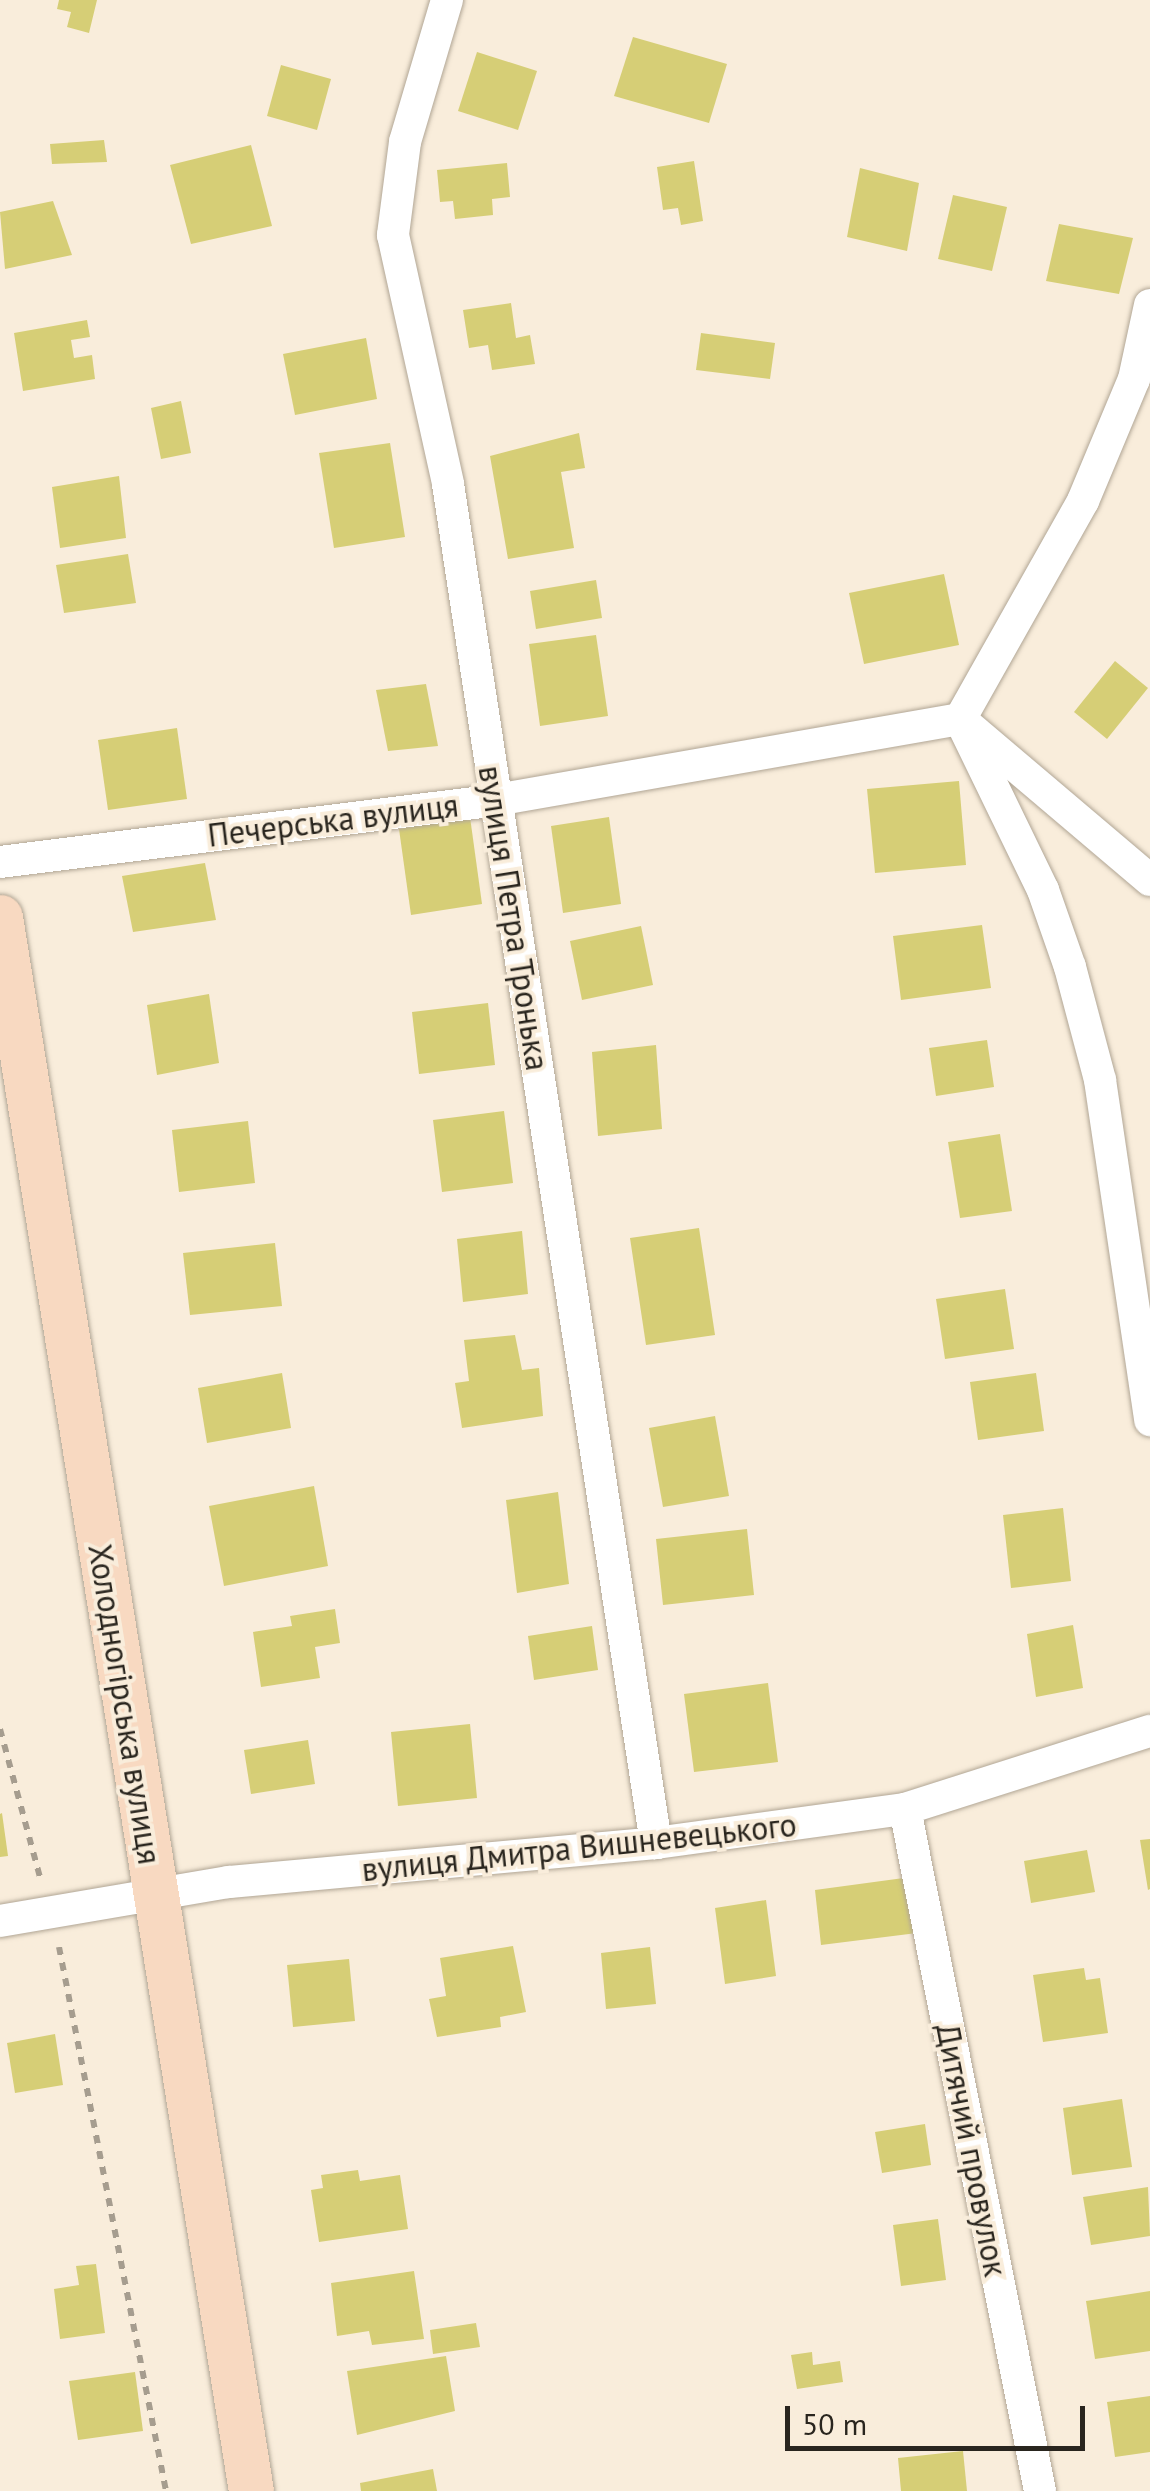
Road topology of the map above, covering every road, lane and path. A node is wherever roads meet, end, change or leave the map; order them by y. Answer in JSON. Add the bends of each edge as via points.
{"nodes":[{"id":1,"x":447,"y":0,"type":"edge"},
{"id":2,"x":1150,"y":305,"type":"edge"},
{"id":3,"x":960,"y":719,"type":"junction"},
{"id":4,"x":496,"y":800,"type":"junction"},
{"id":5,"x":0,"y":862,"type":"edge"},
{"id":6,"x":1150,"y":880,"type":"edge"},
{"id":7,"x":0,"y":917,"type":"edge"},
{"id":8,"x":1150,"y":1420,"type":"edge"},
{"id":9,"x":0,"y":1729,"type":"edge"},
{"id":10,"x":1150,"y":1731,"type":"edge"},
{"id":11,"x":904,"y":1808,"type":"junction"},
{"id":12,"x":656,"y":1843,"type":"junction"},
{"id":13,"x":156,"y":1897,"type":"junction"},
{"id":14,"x":52,"y":1912,"type":"junction"},
{"id":15,"x":0,"y":1921,"type":"edge"},
{"id":16,"x":166,"y":2491,"type":"edge"},
{"id":17,"x":251,"y":2491,"type":"edge"},
{"id":18,"x":1040,"y":2491,"type":"edge"}],
"edges":[{"from":1,"to":4,"type":"street","name":"вулиця Петра Тронька","via":[[405,142],[394,235],[448,484]]},
{"from":2,"to":3,"type":"street","via":[[1134,379],[1083,501]]},
{"from":3,"to":4,"type":"street","name":"Печерська вулиця"},
{"from":3,"to":6,"type":"street"},
{"from":3,"to":8,"type":"street","via":[[1043,890],[1070,967],[1100,1080]]},
{"from":4,"to":5,"type":"street","name":"Печерська вулиця"},
{"from":4,"to":12,"type":"street","name":"вулиця Петра Тронька"},
{"from":7,"to":13,"type":"main road","name":"Холодногірська вулиця"},
{"from":9,"to":14,"type":"path","via":[[8,1776]]},
{"from":10,"to":11,"type":"street","name":"вулиця Дмитра Вишневецького"},
{"from":11,"to":12,"type":"street","name":"вулиця Дмитра Вишневецького"},
{"from":11,"to":18,"type":"street","name":"Дитячий провулок"},
{"from":12,"to":13,"type":"street","name":"вулиця Дмитра Вишневецького","via":[[229,1882]]},
{"from":13,"to":14,"type":"street","name":"вулиця Дмитра Вишневецького"},
{"from":13,"to":17,"type":"main road","name":"Холодногірська вулиця"},
{"from":14,"to":15,"type":"street","name":"вулиця Дмитра Вишневецького"},
{"from":14,"to":16,"type":"path"}]}
